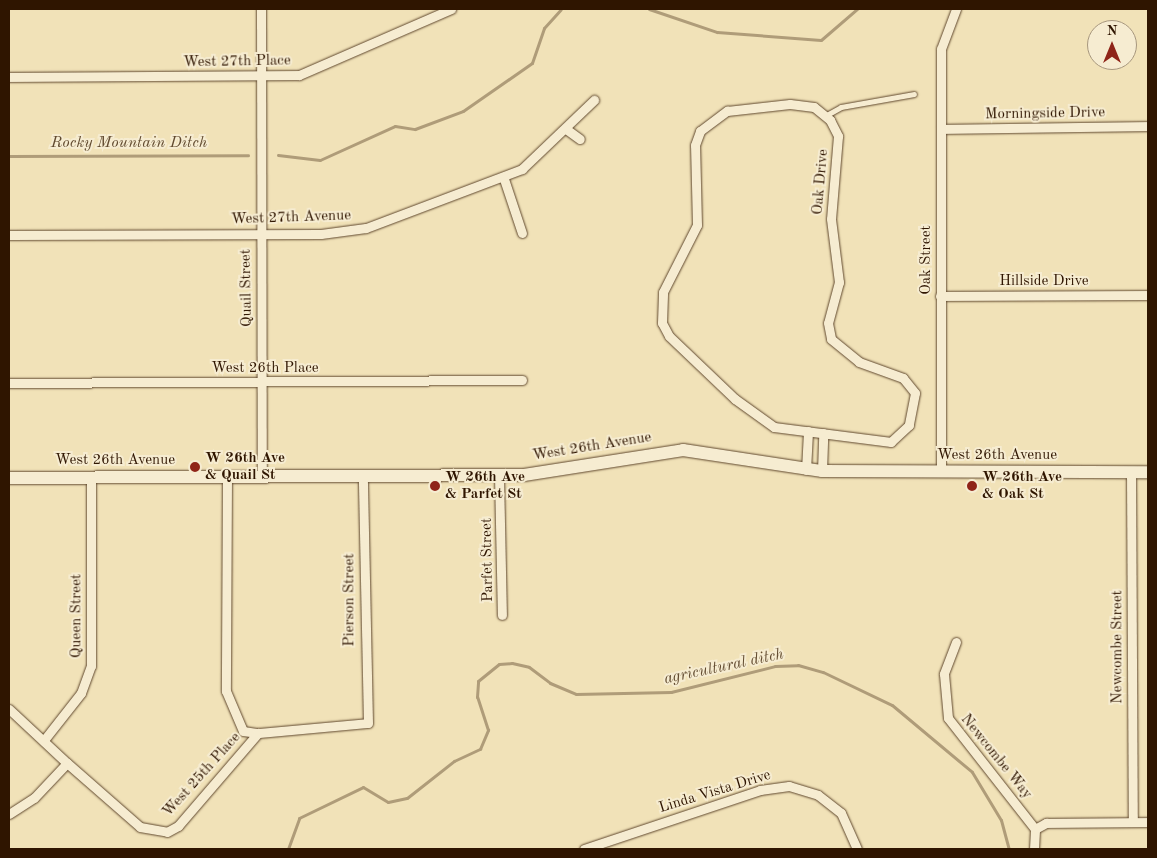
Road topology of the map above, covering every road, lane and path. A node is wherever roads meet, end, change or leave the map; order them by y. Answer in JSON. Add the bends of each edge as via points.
{"nodes":[{"id":1,"x":261,"y":9,"type":"edge"},
{"id":2,"x":451,"y":9,"type":"edge"},
{"id":3,"x":956,"y":9,"type":"edge"},
{"id":4,"x":9,"y":77,"type":"edge"},
{"id":5,"x":261,"y":77,"type":"junction"},
{"id":6,"x":914,"y":94,"type":"dead end"},
{"id":7,"x":594,"y":100,"type":"dead end"},
{"id":8,"x":825,"y":116,"type":"junction"},
{"id":9,"x":1148,"y":126,"type":"edge"},
{"id":10,"x":566,"y":129,"type":"junction"},
{"id":11,"x":942,"y":129,"type":"junction"},
{"id":12,"x":580,"y":139,"type":"dead end"},
{"id":13,"x":504,"y":179,"type":"junction"},
{"id":14,"x":522,"y":233,"type":"dead end"},
{"id":15,"x":260,"y":234,"type":"junction"},
{"id":16,"x":9,"y":235,"type":"edge"},
{"id":17,"x":940,"y":296,"type":"junction"},
{"id":18,"x":1148,"y":296,"type":"edge"},
{"id":19,"x":522,"y":380,"type":"dead end"},
{"id":20,"x":9,"y":383,"type":"edge"},
{"id":21,"x":262,"y":383,"type":"junction"},
{"id":22,"x":808,"y":431,"type":"junction"},
{"id":23,"x":823,"y":433,"type":"junction"},
{"id":24,"x":806,"y":470,"type":"junction"},
{"id":25,"x":822,"y":471,"type":"junction"},
{"id":26,"x":941,"y":472,"type":"junction"},
{"id":27,"x":1131,"y":472,"type":"junction"},
{"id":28,"x":1148,"y":472,"type":"edge"},
{"id":29,"x":499,"y":476,"type":"junction"},
{"id":30,"x":91,"y":477,"type":"junction"},
{"id":31,"x":228,"y":477,"type":"junction"},
{"id":32,"x":262,"y":477,"type":"junction"},
{"id":33,"x":363,"y":477,"type":"junction"},
{"id":34,"x":9,"y":478,"type":"edge"},
{"id":35,"x":502,"y":615,"type":"dead end"},
{"id":36,"x":956,"y":642,"type":"dead end"},
{"id":37,"x":9,"y":709,"type":"edge"},
{"id":38,"x":368,"y":723,"type":"joint"},
{"id":39,"x":258,"y":733,"type":"junction"},
{"id":40,"x":44,"y":740,"type":"junction"},
{"id":41,"x":67,"y":763,"type":"junction"},
{"id":42,"x":9,"y":814,"type":"edge"},
{"id":43,"x":1133,"y":822,"type":"junction"},
{"id":44,"x":1148,"y":822,"type":"edge"},
{"id":45,"x":1035,"y":829,"type":"junction"},
{"id":46,"x":584,"y":849,"type":"edge"},
{"id":47,"x":857,"y":849,"type":"edge"},
{"id":48,"x":1034,"y":849,"type":"edge"}],
"edges":[{"from":1,"to":5,"type":"street","name":"Quail Street"},
{"from":2,"to":5,"type":"street","name":"West 27th Place","via":[[299,75]]},
{"from":3,"to":11,"type":"street","name":"Oak Street","via":[[941,48]]},
{"from":4,"to":5,"type":"street","name":"West 27th Place"},
{"from":5,"to":15,"type":"street","name":"Quail Street"},
{"from":6,"to":8,"type":"lane","via":[[841,106]]},
{"from":7,"to":10,"type":"street","name":"West 27th Avenue"},
{"from":8,"to":22,"type":"street","name":"Oak Drive","via":[[814,107],[762,105],[727,111],[709,120],[695,145],[697,225],[663,292],[662,309],[662,323],[669,336],[750,414],[774,427]]},
{"from":8,"to":23,"type":"street","name":"Oak Drive","via":[[838,136],[839,157],[830,219],[839,282],[828,323],[830,339],[859,362],[903,378],[916,402],[909,425],[891,442]]},
{"from":9,"to":11,"type":"street","name":"Morningside Drive"},
{"from":10,"to":12,"type":"street"},
{"from":10,"to":13,"type":"street","name":"West 27th Avenue","via":[[540,157]]},
{"from":11,"to":17,"type":"street","name":"Oak Street"},
{"from":13,"to":14,"type":"street"},
{"from":13,"to":15,"type":"street","name":"West 27th Avenue","via":[[366,228]]},
{"from":15,"to":16,"type":"street","name":"West 27th Avenue"},
{"from":15,"to":21,"type":"street","name":"Quail Street"},
{"from":17,"to":18,"type":"street","name":"Hillside Drive"},
{"from":17,"to":26,"type":"street","name":"Oak Street"},
{"from":19,"to":21,"type":"street","name":"West 26th Place"},
{"from":20,"to":21,"type":"street","name":"West 26th Place"},
{"from":21,"to":32,"type":"street","name":"Quail Street"},
{"from":22,"to":23,"type":"street","name":"Oak Drive"},
{"from":22,"to":24,"type":"street"},
{"from":23,"to":25,"type":"street"},
{"from":24,"to":25,"type":"street","name":"West 26th Avenue"},
{"from":24,"to":29,"type":"street","name":"West 26th Avenue","via":[[725,453],[683,450]]},
{"from":25,"to":26,"type":"street","name":"West 26th Avenue"},
{"from":26,"to":27,"type":"street","name":"West 26th Avenue"},
{"from":27,"to":28,"type":"street","name":"West 26th Avenue"},
{"from":27,"to":43,"type":"street","name":"Newcombe Street"},
{"from":29,"to":33,"type":"street","name":"West 26th Avenue"},
{"from":29,"to":35,"type":"street","name":"Parfet Street"},
{"from":30,"to":31,"type":"street","name":"West 26th Avenue"},
{"from":30,"to":34,"type":"street","name":"West 26th Avenue"},
{"from":30,"to":40,"type":"street","name":"Queen Street","via":[[91,666],[81,693]]},
{"from":31,"to":32,"type":"street","name":"West 26th Avenue"},
{"from":31,"to":39,"type":"street","via":[[226,691],[243,731]]},
{"from":32,"to":33,"type":"street","name":"West 26th Avenue"},
{"from":33,"to":38,"type":"street","name":"Pierson Street"},
{"from":36,"to":45,"type":"street","name":"Newcombe Way","via":[[944,674],[948,718]]},
{"from":37,"to":40,"type":"street","name":"West 25th Place"},
{"from":38,"to":39,"type":"street","name":"West 25th Place"},
{"from":39,"to":41,"type":"street","name":"West 25th Place","via":[[178,826],[167,832],[140,826]]},
{"from":40,"to":41,"type":"street","name":"West 25th Place"},
{"from":41,"to":42,"type":"street","via":[[34,798]]},
{"from":43,"to":44,"type":"street"},
{"from":43,"to":45,"type":"street","via":[[1050,823]]},
{"from":45,"to":48,"type":"street"},
{"from":46,"to":47,"type":"street","name":"Linda Vista Drive","via":[[760,790],[790,786],[818,795],[841,813]]}]}
